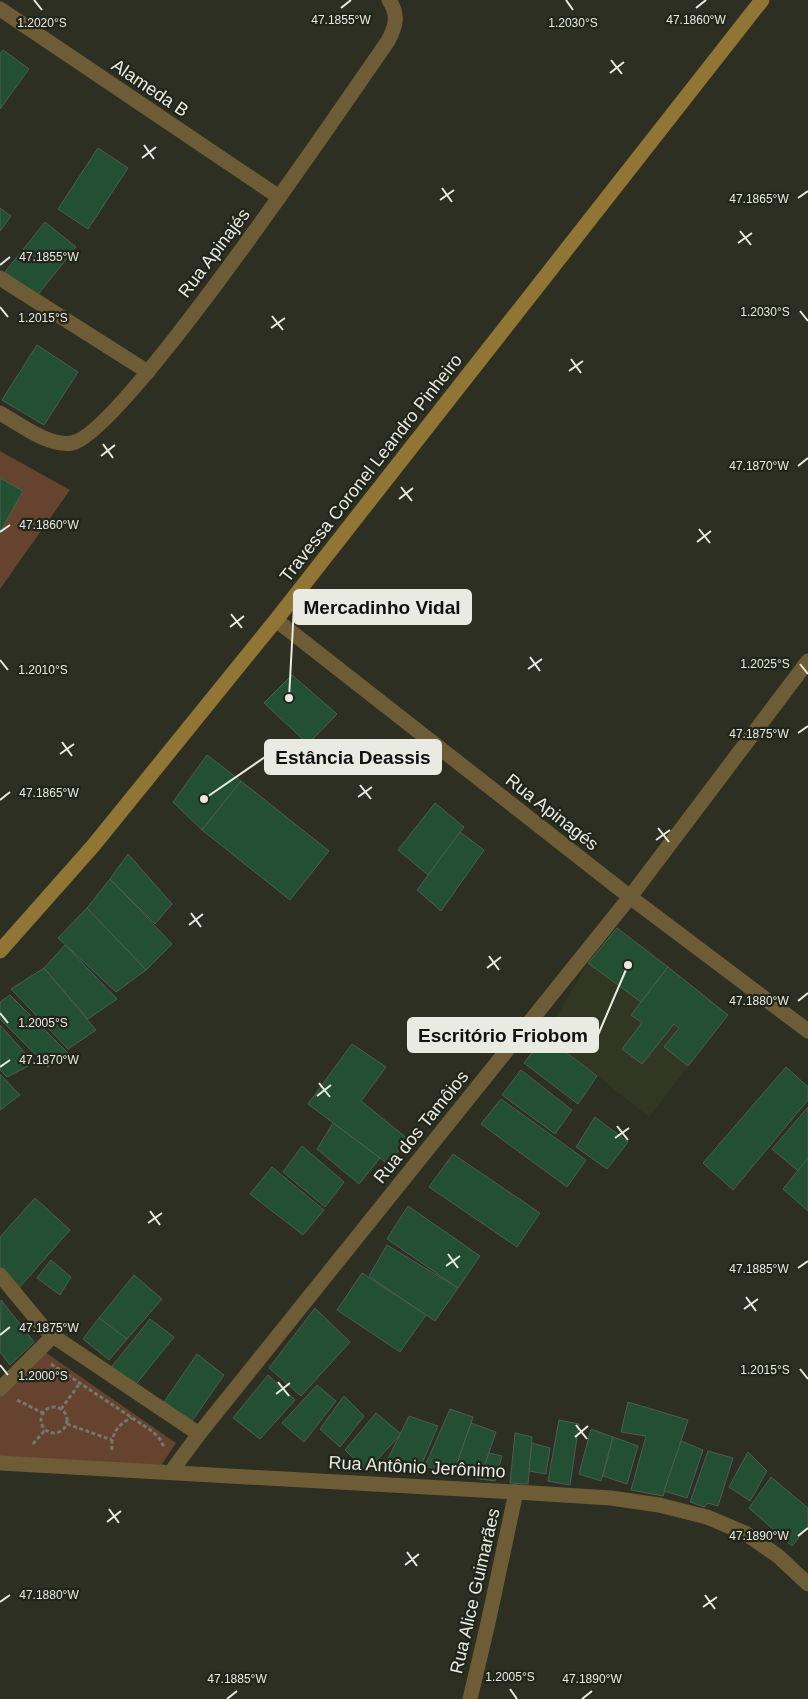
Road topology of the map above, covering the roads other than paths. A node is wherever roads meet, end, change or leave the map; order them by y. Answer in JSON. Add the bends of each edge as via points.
{"nodes":[{"id":1,"x":389,"y":0,"type":"edge"},
{"id":2,"x":762,"y":0,"type":"edge"},
{"id":3,"x":0,"y":9,"type":"edge"},
{"id":4,"x":279,"y":198,"type":"junction"},
{"id":5,"x":0,"y":278,"type":"edge"},
{"id":6,"x":148,"y":372,"type":"junction"},
{"id":7,"x":0,"y":413,"type":"edge"},
{"id":8,"x":276,"y":620,"type":"junction"},
{"id":9,"x":808,"y":661,"type":"edge"},
{"id":10,"x":630,"y":897,"type":"junction"},
{"id":11,"x":0,"y":951,"type":"edge"},
{"id":12,"x":808,"y":1031,"type":"edge"},
{"id":13,"x":0,"y":1275,"type":"edge"},
{"id":14,"x":53,"y":1336,"type":"junction"},
{"id":15,"x":6,"y":1393,"type":"edge"},
{"id":16,"x":199,"y":1434,"type":"junction"},
{"id":17,"x":0,"y":1463,"type":"edge"},
{"id":18,"x":171,"y":1472,"type":"junction"},
{"id":19,"x":516,"y":1492,"type":"junction"},
{"id":20,"x":808,"y":1584,"type":"edge"},
{"id":21,"x":470,"y":1699,"type":"edge"}],
"edges":[{"from":1,"to":4,"type":"street","name":"Rua Apinajés","via":[[395,8],[396,24],[388,41]]},
{"from":2,"to":8,"type":"street","name":"Travessa Coronel Leandro Pinheiro"},
{"from":3,"to":4,"type":"street","name":"Alameda B"},
{"from":4,"to":6,"type":"street","name":"Rua Apinajés"},
{"from":5,"to":6,"type":"street"},
{"from":6,"to":7,"type":"street","name":"Rua Apinajés","via":[[104,422],[73,442],[57,442]]},
{"from":8,"to":10,"type":"street","name":"Rua Apinagés"},
{"from":8,"to":11,"type":"street","name":"Travessa Coronel Leandro Pinheiro","via":[[92,846]]},
{"from":9,"to":10,"type":"street","name":"Rua dos Tamôios"},
{"from":10,"to":12,"type":"street","name":"Rua Apinagés"},
{"from":10,"to":16,"type":"street","name":"Rua dos Tamôios"},
{"from":13,"to":14,"type":"street"},
{"from":14,"to":15,"type":"street"},
{"from":14,"to":16,"type":"street"},
{"from":16,"to":18,"type":"street","name":"Rua dos Tamôios"},
{"from":17,"to":18,"type":"street","name":"Rua Antônio Jerônimo"},
{"from":18,"to":19,"type":"street","name":"Rua Antônio Jerônimo"},
{"from":19,"to":20,"type":"street","name":"Rua Antônio Jerônimo","via":[[611,1498],[707,1516],[745,1533],[778,1556]]},
{"from":19,"to":21,"type":"street","name":"Rua Alice Guimarães"}]}
